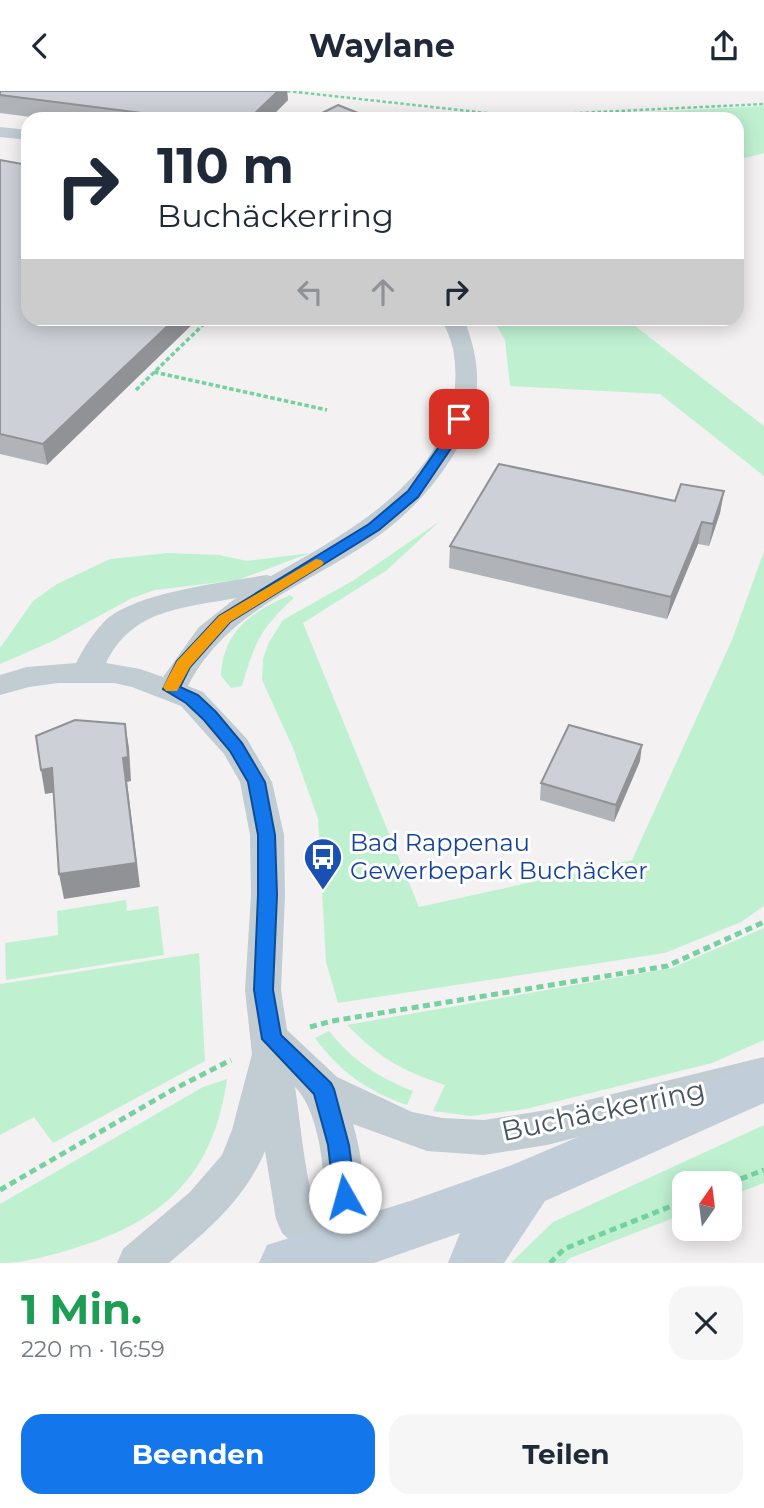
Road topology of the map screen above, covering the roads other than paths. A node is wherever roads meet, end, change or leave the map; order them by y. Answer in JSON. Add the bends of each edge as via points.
{"nodes":[{"id":1,"x":0,"y":131,"type":"edge"},
{"id":2,"x":21,"y":134,"type":"edge"},
{"id":3,"x":457,"y":326,"type":"edge"},
{"id":4,"x":290,"y":577,"type":"junction"},
{"id":5,"x":87,"y":671,"type":"junction"},
{"id":6,"x":0,"y":685,"type":"edge"},
{"id":7,"x":171,"y":689,"type":"junction"},
{"id":8,"x":272,"y":1039,"type":"junction"},
{"id":9,"x":764,"y":1073,"type":"edge"},
{"id":10,"x":764,"y":1079,"type":"edge"},
{"id":11,"x":323,"y":1089,"type":"junction"},
{"id":12,"x":525,"y":1186,"type":"junction"},
{"id":13,"x":325,"y":1260,"type":"edge"},
{"id":14,"x":138,"y":1263,"type":"edge"},
{"id":15,"x":475,"y":1263,"type":"edge"}],
"edges":[{"from":1,"to":2,"type":"street"},
{"from":3,"to":4,"type":"street","via":[[467,365],[465,403],[438,459],[413,494],[374,527]]},
{"from":4,"to":5,"type":"street","via":[[135,613],[114,628]]},
{"from":4,"to":7,"type":"street","via":[[225,619],[183,664]]},
{"from":5,"to":6,"type":"street","via":[[27,677]]},
{"from":5,"to":7,"type":"street"},
{"from":7,"to":8,"type":"street","via":[[192,699],[210,716],[236,747],[256,782],[267,835],[263,990]]},
{"from":8,"to":11,"type":"street","name":"Buchäckerring"},
{"from":8,"to":13,"type":"street","via":[[297,1219]]},
{"from":8,"to":14,"type":"street","via":[[254,1124],[236,1169],[206,1203]]},
{"from":9,"to":11,"type":"street","name":"Buchäckerring","via":[[529,1132],[464,1137],[411,1127]]},
{"from":10,"to":12,"type":"main road"},
{"from":11,"to":13,"type":"street","name":"Buchäckerring","via":[[339,1145],[345,1197]]},
{"from":12,"to":13,"type":"main road"},
{"from":12,"to":15,"type":"main road"}]}
